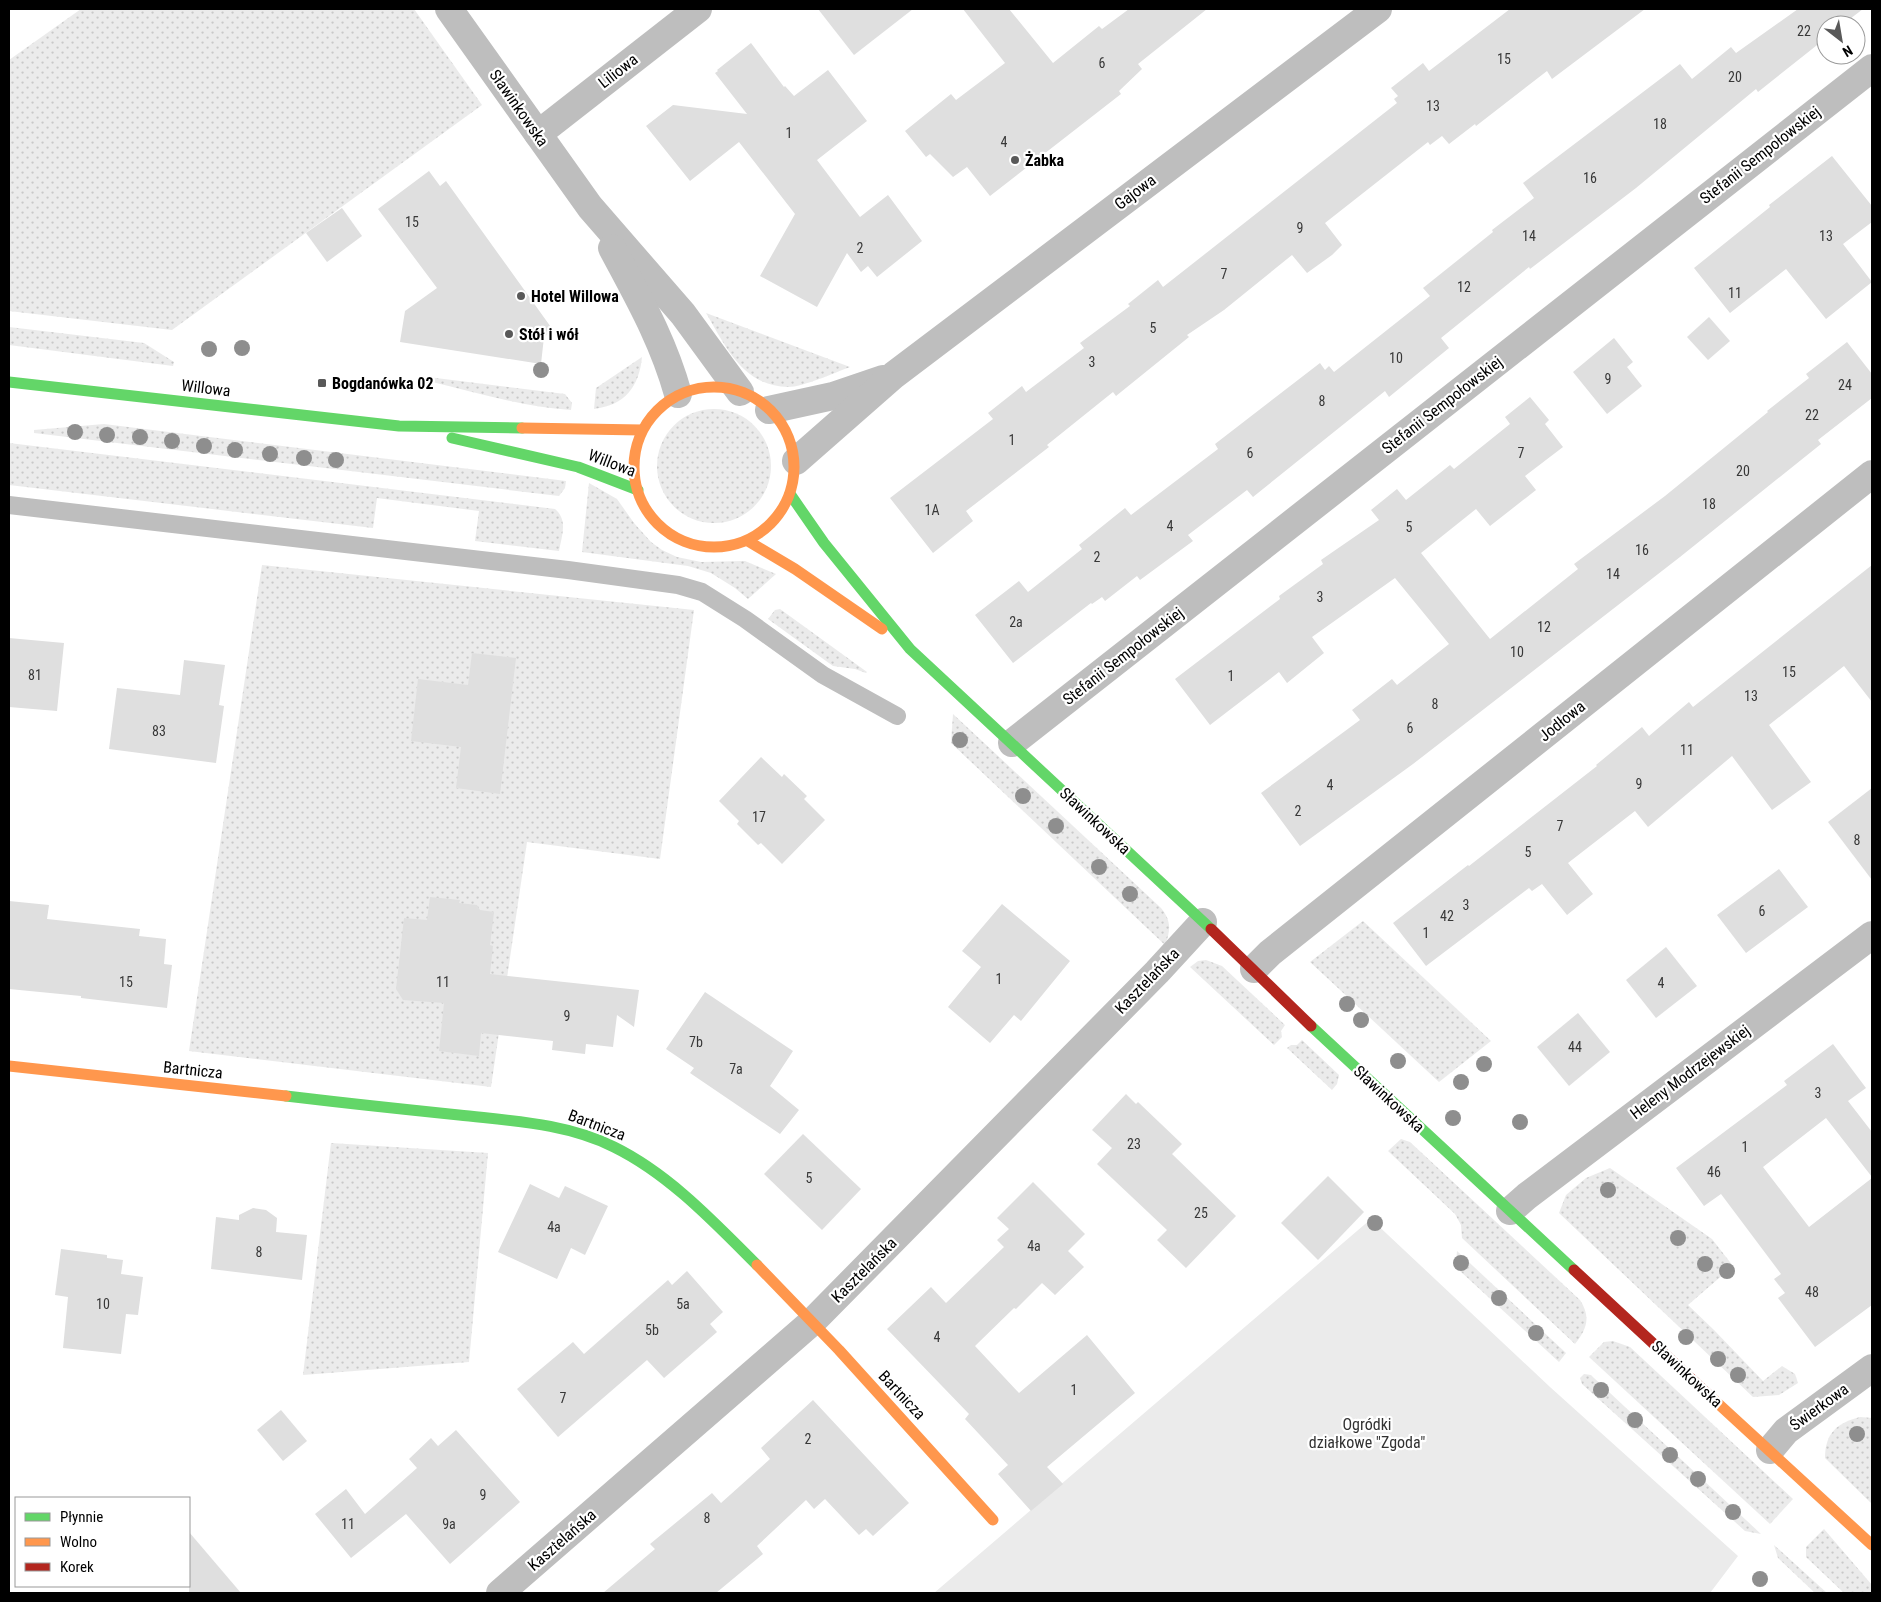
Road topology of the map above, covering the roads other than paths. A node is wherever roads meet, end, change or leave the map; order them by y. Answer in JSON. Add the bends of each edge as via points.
{"nodes":[{"id":1,"x":449,"y":9,"type":"edge"},
{"id":2,"x":698,"y":9,"type":"edge"},
{"id":3,"x":1378,"y":9,"type":"edge"},
{"id":4,"x":1872,"y":68,"type":"edge"},
{"id":5,"x":538,"y":134,"type":"junction"},
{"id":6,"x":590,"y":207,"type":"junction"},
{"id":7,"x":894,"y":376,"type":"junction"},
{"id":8,"x":9,"y":382,"type":"edge"},
{"id":9,"x":740,"y":392,"type":"junction"},
{"id":10,"x":678,"y":394,"type":"junction"},
{"id":11,"x":769,"y":410,"type":"junction"},
{"id":12,"x":399,"y":426,"type":"junction"},
{"id":13,"x":642,"y":430,"type":"junction"},
{"id":14,"x":796,"y":461,"type":"junction"},
{"id":15,"x":1872,"y":474,"type":"edge"},
{"id":16,"x":638,"y":490,"type":"junction"},
{"id":17,"x":790,"y":494,"type":"junction"},
{"id":18,"x":9,"y":505,"type":"edge"},
{"id":19,"x":748,"y":541,"type":"junction"},
{"id":20,"x":910,"y":649,"type":"junction"},
{"id":21,"x":897,"y":716,"type":"dead end"},
{"id":22,"x":1012,"y":743,"type":"junction"},
{"id":23,"x":1203,"y":922,"type":"junction"},
{"id":24,"x":1872,"y":935,"type":"edge"},
{"id":25,"x":1254,"y":969,"type":"junction"},
{"id":26,"x":9,"y":1066,"type":"edge"},
{"id":27,"x":1510,"y":1211,"type":"junction"},
{"id":28,"x":812,"y":1322,"type":"junction"},
{"id":29,"x":1872,"y":1368,"type":"edge"},
{"id":30,"x":1770,"y":1450,"type":"junction"},
{"id":31,"x":993,"y":1520,"type":"dead end"},
{"id":32,"x":1872,"y":1545,"type":"edge"},
{"id":33,"x":500,"y":1593,"type":"edge"}],
"edges":[{"from":1,"to":5,"type":"street","name":"Sławinkowska"},
{"from":2,"to":5,"type":"street","name":"Liliowa"},
{"from":3,"to":7,"type":"street","name":"Gajowa"},
{"from":4,"to":22,"type":"street","name":"Stefanii Sempołowskiej"},
{"from":5,"to":6,"type":"street","name":"Sławinkowska"},
{"from":6,"to":9,"type":"street","name":"Sławinkowska","via":[[684,314]]},
{"from":6,"to":10,"type":"street","name":"Sławinkowska","via":[[657,332]]},
{"from":7,"to":11,"type":"street","name":"Gajowa","via":[[833,396]]},
{"from":7,"to":14,"type":"street","name":"Gajowa"},
{"from":8,"to":12,"type":"street","name":"Willowa"},
{"from":9,"to":10,"type":"street","via":[[710,388]]},
{"from":9,"to":11,"type":"street","via":[[749,394]]},
{"from":10,"to":13,"type":"street","via":[[656,408]]},
{"from":11,"to":14,"type":"street","via":[[786,433]]},
{"from":12,"to":13,"type":"street","name":"Willowa"},
{"from":12,"to":16,"type":"street","name":"Willowa","via":[[578,467]]},
{"from":13,"to":16,"type":"street","via":[[635,458]]},
{"from":14,"to":17,"type":"street"},
{"from":15,"to":25,"type":"street","name":"Jodłowa"},
{"from":16,"to":19,"type":"street","via":[[655,519],[685,540],[719,547]]},
{"from":17,"to":19,"type":"street","via":[[774,519]]},
{"from":17,"to":20,"type":"street","name":"Sławinkowska","via":[[824,543]]},
{"from":18,"to":21,"type":"lane","via":[[678,585],[702,592],[745,618],[823,675]]},
{"from":19,"to":20,"type":"street","name":"Sławinkowska","via":[[796,569]]},
{"from":20,"to":22,"type":"street","name":"Sławinkowska"},
{"from":22,"to":23,"type":"street","name":"Sławinkowska"},
{"from":23,"to":25,"type":"street","name":"Sławinkowska"},
{"from":23,"to":28,"type":"street","name":"Kasztelańska"},
{"from":24,"to":27,"type":"street","name":"Heleny Modrzejewskiej"},
{"from":25,"to":27,"type":"street","name":"Sławinkowska"},
{"from":26,"to":28,"type":"street","name":"Bartnicza","via":[[568,1129],[624,1152],[655,1171],[683,1194]]},
{"from":27,"to":30,"type":"street","name":"Sławinkowska"},
{"from":28,"to":31,"type":"street","name":"Bartnicza"},
{"from":28,"to":33,"type":"street","name":"Kasztelańska"},
{"from":29,"to":30,"type":"street","name":"Świerkowa","via":[[1786,1431]]},
{"from":30,"to":32,"type":"street","name":"Sławinkowska"}]}
